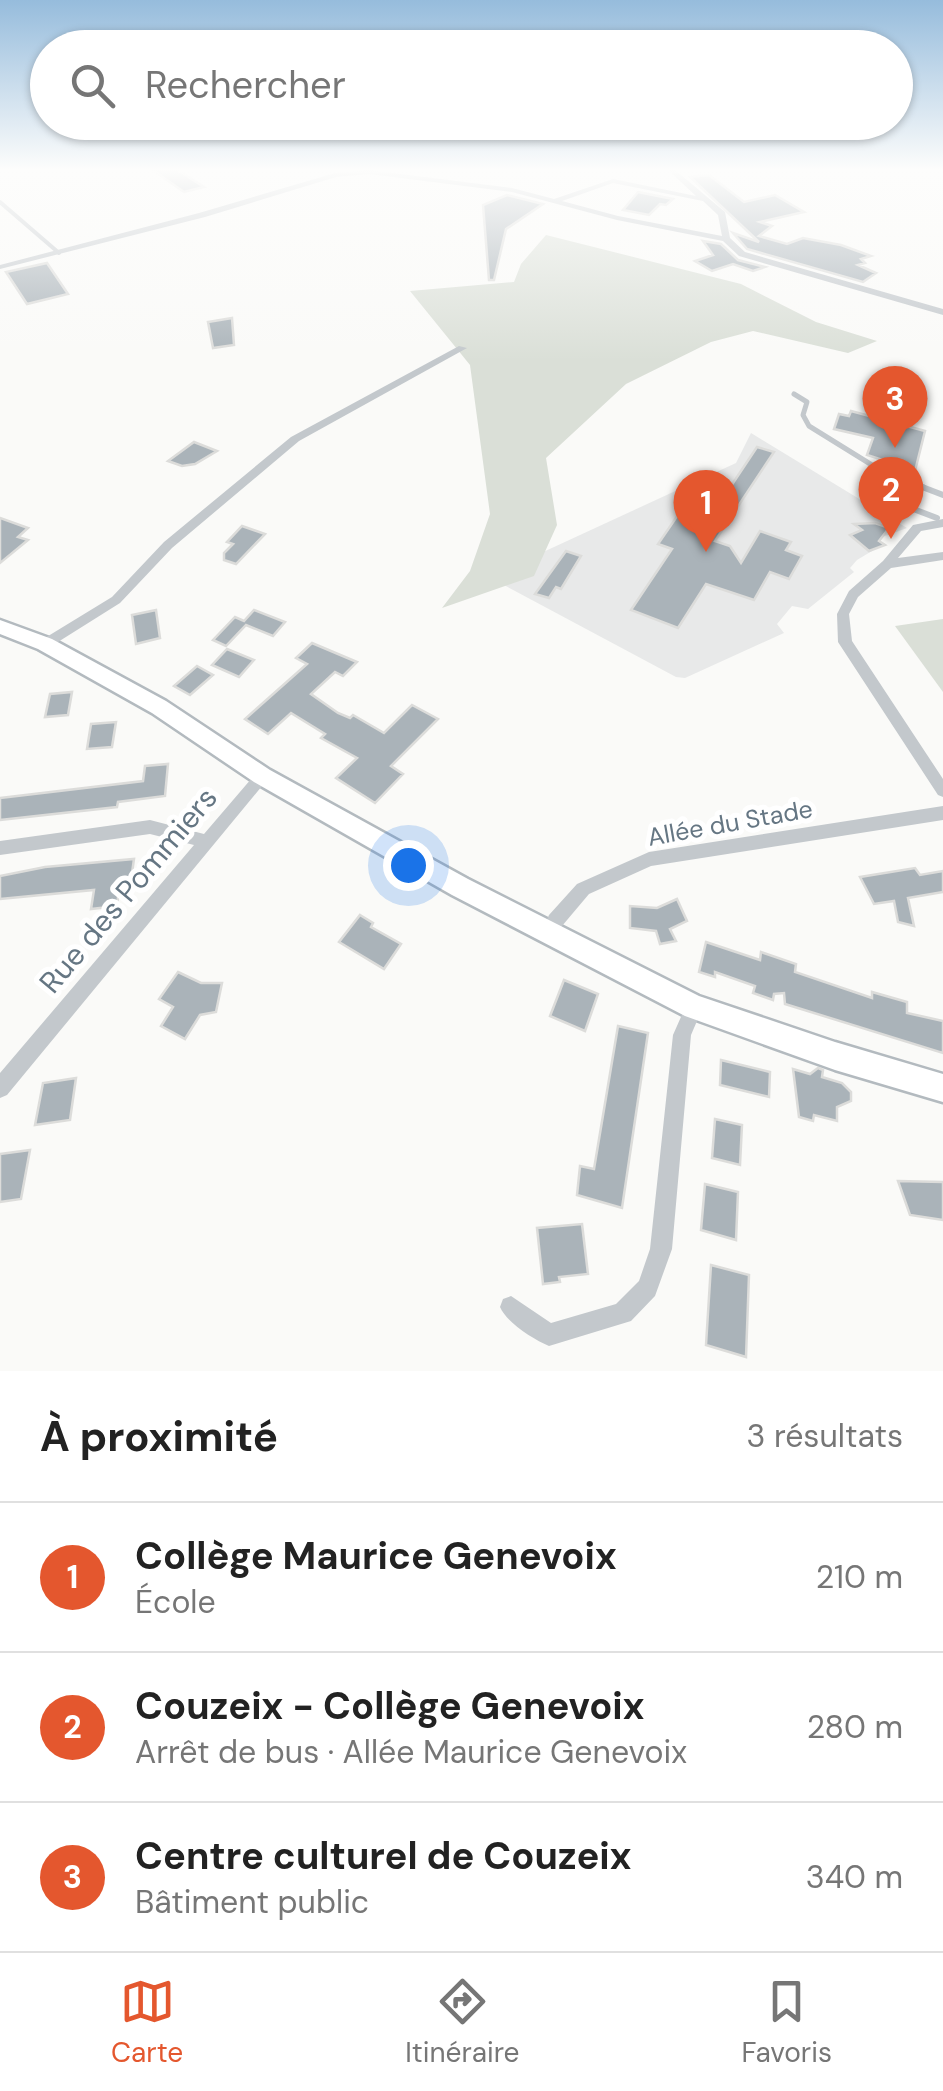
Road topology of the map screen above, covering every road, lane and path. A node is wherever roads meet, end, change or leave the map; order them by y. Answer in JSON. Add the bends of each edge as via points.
{"nodes":[{"id":1,"x":36,"y":233,"type":"edge"},
{"id":2,"x":130,"y":233,"type":"edge"},
{"id":3,"x":699,"y":233,"type":"edge"},
{"id":4,"x":725,"y":233,"type":"edge"},
{"id":5,"x":726,"y":238,"type":"junction"},
{"id":6,"x":59,"y":253,"type":"junction"},
{"id":7,"x":0,"y":267,"type":"edge"},
{"id":8,"x":943,"y":312,"type":"edge"},
{"id":9,"x":462,"y":348,"type":"dead end"},
{"id":10,"x":794,"y":394,"type":"dead end"},
{"id":11,"x":880,"y":470,"type":"junction"},
{"id":12,"x":943,"y":495,"type":"edge"},
{"id":13,"x":939,"y":522,"type":"edge"},
{"id":14,"x":943,"y":556,"type":"edge"},
{"id":15,"x":887,"y":564,"type":"junction"},
{"id":16,"x":2,"y":630,"type":"edge"},
{"id":17,"x":44,"y":644,"type":"junction"},
{"id":18,"x":262,"y":776,"type":"junction"},
{"id":19,"x":943,"y":792,"type":"edge"},
{"id":20,"x":943,"y":813,"type":"edge"},
{"id":21,"x":204,"y":841,"type":"junction"},
{"id":22,"x":0,"y":848,"type":"edge"},
{"id":23,"x":551,"y":931,"type":"junction"},
{"id":24,"x":694,"y":1007,"type":"junction"},
{"id":25,"x":0,"y":1088,"type":"edge"},
{"id":26,"x":943,"y":1088,"type":"edge"},
{"id":27,"x":511,"y":1306,"type":"dead end"}],
"edges":[{"from":1,"to":6,"type":"lane"},
{"from":2,"to":6,"type":"street"},
{"from":3,"to":5,"type":"street"},
{"from":4,"to":5,"type":"street"},
{"from":5,"to":8,"type":"street","via":[[768,265]]},
{"from":6,"to":7,"type":"street"},
{"from":9,"to":17,"type":"street","via":[[296,439],[168,546],[116,600]]},
{"from":10,"to":11,"type":"lane","via":[[807,402],[803,415],[809,426]]},
{"from":11,"to":12,"type":"lane"},
{"from":11,"to":13,"type":"lane","via":[[866,490]]},
{"from":13,"to":15,"type":"street","via":[[917,528]]},
{"from":14,"to":15,"type":"street"},
{"from":15,"to":19,"type":"street","via":[[853,594],[843,614],[845,642]]},
{"from":16,"to":17,"type":"street"},
{"from":17,"to":18,"type":"street"},
{"from":18,"to":21,"type":"street","name":"Rue des Pommiers"},
{"from":18,"to":23,"type":"street"},
{"from":20,"to":23,"type":"street","name":"Allée du Stade","via":[[648,860],[583,889]]},
{"from":21,"to":22,"type":"street","via":[[150,826]]},
{"from":21,"to":25,"type":"street","name":"Rue des Pommiers"},
{"from":23,"to":24,"type":"street"},
{"from":24,"to":26,"type":"street"},
{"from":24,"to":27,"type":"street","via":[[682,1035],[661,1249],[647,1288],[624,1313],[549,1335]]}]}
